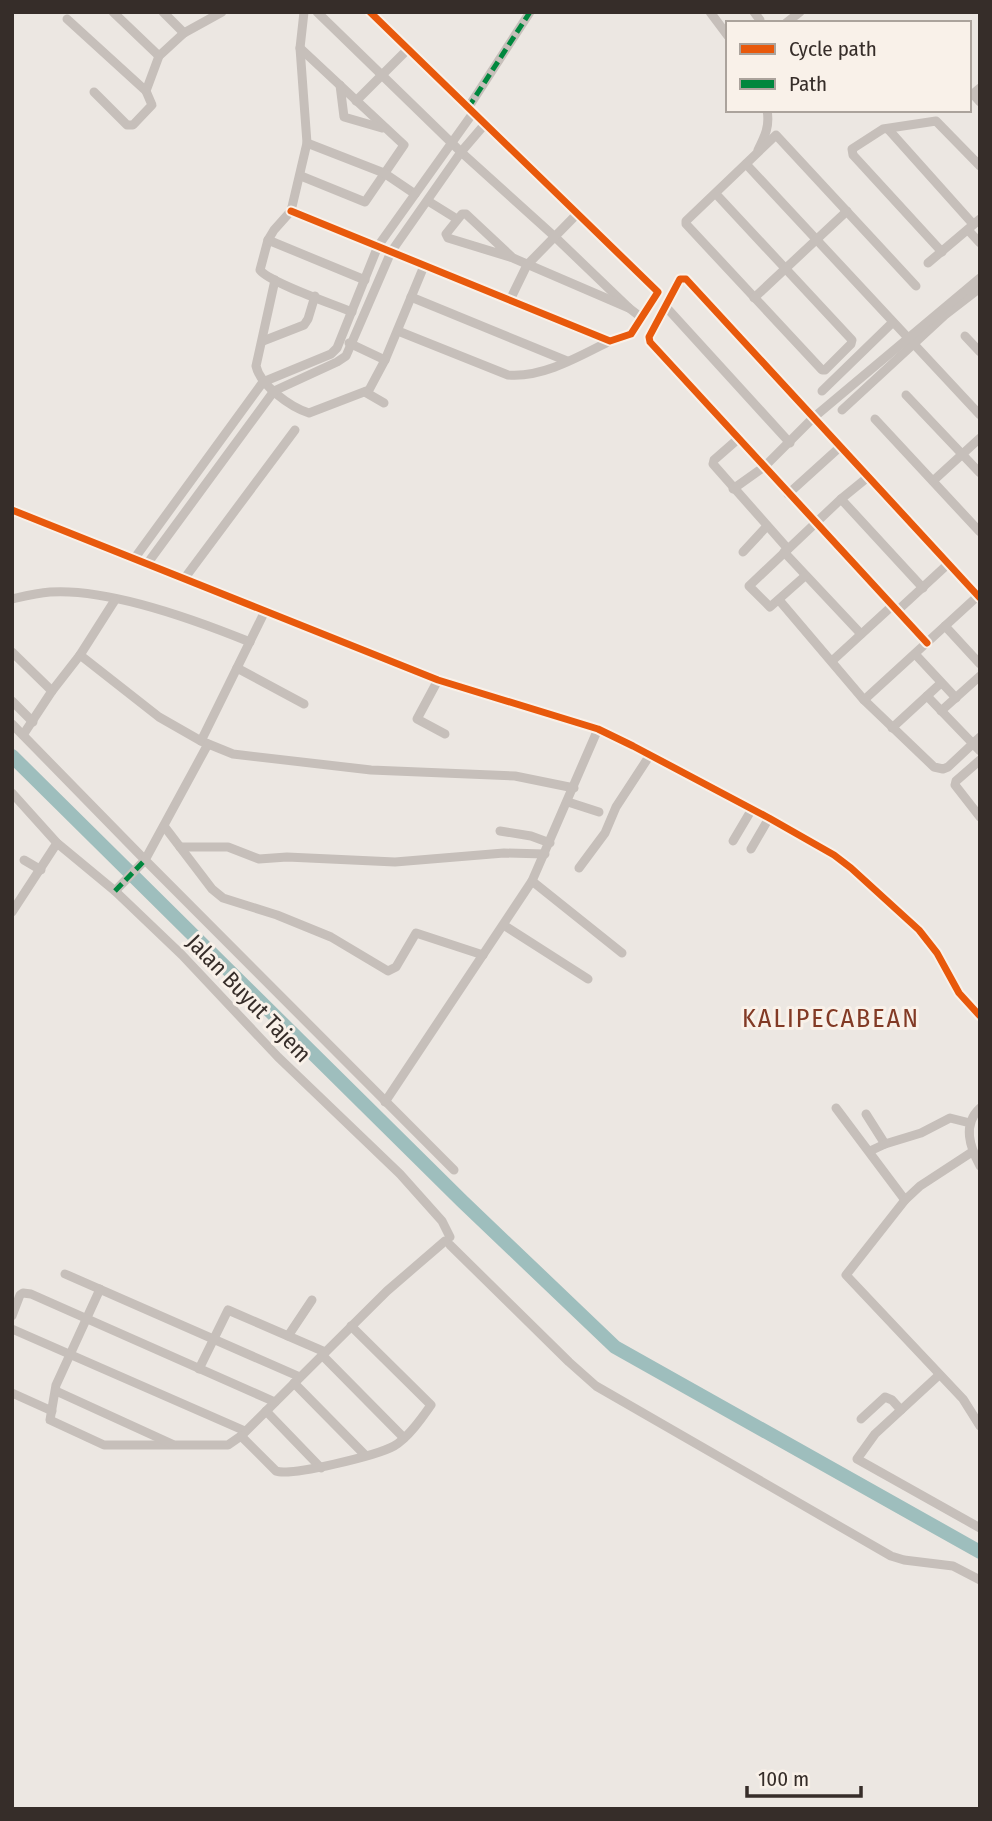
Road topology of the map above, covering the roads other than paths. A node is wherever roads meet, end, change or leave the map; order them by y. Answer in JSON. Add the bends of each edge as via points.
{"nodes":[{"id":1,"x":113,"y":12,"type":"edge"},
{"id":2,"x":163,"y":12,"type":"edge"},
{"id":3,"x":304,"y":12,"type":"edge"},
{"id":4,"x":317,"y":12,"type":"edge"},
{"id":5,"x":370,"y":12,"type":"edge"},
{"id":6,"x":530,"y":12,"type":"edge"},
{"id":7,"x":710,"y":12,"type":"edge"},
{"id":8,"x":218,"y":13,"type":"edge"},
{"id":9,"x":67,"y":19,"type":"dead end"},
{"id":10,"x":184,"y":33,"type":"junction"},
{"id":11,"x":726,"y":33,"type":"edge"},
{"id":12,"x":300,"y":48,"type":"junction"},
{"id":13,"x":408,"y":49,"type":"junction"},
{"id":14,"x":159,"y":56,"type":"junction"},
{"id":15,"x":382,"y":75,"type":"junction"},
{"id":16,"x":340,"y":85,"type":"junction"},
{"id":17,"x":980,"y":88,"type":"edge"},
{"id":18,"x":146,"y":91,"type":"junction"},
{"id":19,"x":94,"y":92,"type":"dead end"},
{"id":20,"x":356,"y":101,"type":"junction"},
{"id":21,"x":980,"y":102,"type":"edge"},
{"id":22,"x":470,"y":110,"type":"junction"},
{"id":23,"x":767,"y":112,"type":"edge"},
{"id":24,"x":485,"y":124,"type":"junction"},
{"id":25,"x":385,"y":129,"type":"junction"},
{"id":26,"x":888,"y":129,"type":"junction"},
{"id":27,"x":307,"y":142,"type":"junction"},
{"id":28,"x":451,"y":142,"type":"junction"},
{"id":29,"x":461,"y":152,"type":"junction"},
{"id":30,"x":756,"y":155,"type":"junction"},
{"id":31,"x":746,"y":164,"type":"junction"},
{"id":32,"x":980,"y":166,"type":"edge"},
{"id":33,"x":384,"y":173,"type":"junction"},
{"id":34,"x":301,"y":176,"type":"junction"},
{"id":35,"x":415,"y":194,"type":"junction"},
{"id":36,"x":716,"y":194,"type":"junction"},
{"id":37,"x":428,"y":201,"type":"junction"},
{"id":38,"x":291,"y":211,"type":"junction"},
{"id":39,"x":847,"y":211,"type":"junction"},
{"id":40,"x":577,"y":214,"type":"junction"},
{"id":41,"x":457,"y":219,"type":"junction"},
{"id":42,"x":976,"y":224,"type":"edge"},
{"id":43,"x":554,"y":236,"type":"junction"},
{"id":44,"x":816,"y":239,"type":"junction"},
{"id":45,"x":268,"y":240,"type":"junction"},
{"id":46,"x":980,"y":243,"type":"edge"},
{"id":47,"x":378,"y":246,"type":"junction"},
{"id":48,"x":391,"y":252,"type":"junction"},
{"id":49,"x":942,"y":252,"type":"junction"},
{"id":50,"x":513,"y":258,"type":"junction"},
{"id":51,"x":928,"y":263,"type":"dead end"},
{"id":52,"x":527,"y":265,"type":"junction"},
{"id":53,"x":424,"y":266,"type":"junction"},
{"id":54,"x":786,"y":270,"type":"junction"},
{"id":55,"x":980,"y":278,"type":"edge"},
{"id":56,"x":275,"y":279,"type":"junction"},
{"id":57,"x":365,"y":280,"type":"junction"},
{"id":58,"x":916,"y":286,"type":"dead end"},
{"id":59,"x":980,"y":288,"type":"edge"},
{"id":60,"x":315,"y":296,"type":"junction"},
{"id":61,"x":411,"y":297,"type":"junction"},
{"id":62,"x":754,"y":298,"type":"junction"},
{"id":63,"x":510,"y":300,"type":"junction"},
{"id":64,"x":666,"y":307,"type":"junction"},
{"id":65,"x":629,"y":308,"type":"junction"},
{"id":66,"x":352,"y":312,"type":"junction"},
{"id":67,"x":649,"y":318,"type":"junction"},
{"id":68,"x":892,"y":323,"type":"junction"},
{"id":69,"x":398,"y":331,"type":"junction"},
{"id":70,"x":964,"y":336,"type":"dead end"},
{"id":71,"x":341,"y":340,"type":"junction"},
{"id":72,"x":263,"y":341,"type":"junction"},
{"id":73,"x":610,"y":341,"type":"junction"},
{"id":74,"x":911,"y":342,"type":"junction"},
{"id":75,"x":351,"y":344,"type":"junction"},
{"id":76,"x":980,"y":352,"type":"edge"},
{"id":77,"x":386,"y":360,"type":"junction"},
{"id":78,"x":568,"y":361,"type":"junction"},
{"id":79,"x":258,"y":388,"type":"junction"},
{"id":80,"x":822,"y":391,"type":"dead end"},
{"id":81,"x":365,"y":392,"type":"junction"},
{"id":82,"x":906,"y":395,"type":"dead end"},
{"id":83,"x":270,"y":397,"type":"junction"},
{"id":84,"x":384,"y":403,"type":"dead end"},
{"id":85,"x":842,"y":410,"type":"dead end"},
{"id":86,"x":980,"y":415,"type":"edge"},
{"id":87,"x":813,"y":418,"type":"junction"},
{"id":88,"x":875,"y":419,"type":"dead end"},
{"id":89,"x":295,"y":430,"type":"dead end"},
{"id":90,"x":980,"y":438,"type":"edge"},
{"id":91,"x":737,"y":439,"type":"junction"},
{"id":92,"x":790,"y":443,"type":"junction"},
{"id":93,"x":840,"y":447,"type":"junction"},
{"id":94,"x":962,"y":454,"type":"junction"},
{"id":95,"x":764,"y":467,"type":"junction"},
{"id":96,"x":980,"y":473,"type":"edge"},
{"id":97,"x":868,"y":477,"type":"junction"},
{"id":98,"x":933,"y":481,"type":"junction"},
{"id":99,"x":733,"y":489,"type":"junction"},
{"id":100,"x":788,"y":494,"type":"junction"},
{"id":101,"x":841,"y":499,"type":"junction"},
{"id":102,"x":12,"y":510,"type":"edge"},
{"id":103,"x":165,"y":516,"type":"junction"},
{"id":104,"x":176,"y":523,"type":"junction"},
{"id":105,"x":816,"y":523,"type":"junction"},
{"id":106,"x":767,"y":526,"type":"junction"},
{"id":107,"x":980,"y":532,"type":"edge"},
{"id":108,"x":786,"y":550,"type":"junction"},
{"id":109,"x":743,"y":552,"type":"dead end"},
{"id":110,"x":134,"y":559,"type":"junction"},
{"id":111,"x":147,"y":564,"type":"junction"},
{"id":112,"x":948,"y":564,"type":"junction"},
{"id":113,"x":805,"y":576,"type":"junction"},
{"id":114,"x":184,"y":579,"type":"junction"},
{"id":115,"x":923,"y":588,"type":"junction"},
{"id":116,"x":979,"y":596,"type":"edge"},
{"id":117,"x":12,"y":599,"type":"edge"},
{"id":118,"x":115,"y":600,"type":"junction"},
{"id":119,"x":779,"y":600,"type":"junction"},
{"id":120,"x":895,"y":608,"type":"junction"},
{"id":121,"x":268,"y":612,"type":"junction"},
{"id":122,"x":945,"y":626,"type":"junction"},
{"id":123,"x":861,"y":634,"type":"junction"},
{"id":124,"x":250,"y":642,"type":"junction"},
{"id":125,"x":927,"y":643,"type":"junction"},
{"id":126,"x":12,"y":652,"type":"edge"},
{"id":127,"x":915,"y":654,"type":"junction"},
{"id":128,"x":80,"y":655,"type":"junction"},
{"id":129,"x":832,"y":661,"type":"junction"},
{"id":130,"x":980,"y":664,"type":"edge"},
{"id":131,"x":237,"y":668,"type":"junction"},
{"id":132,"x":980,"y":676,"type":"edge"},
{"id":133,"x":438,"y":680,"type":"junction"},
{"id":134,"x":941,"y":683,"type":"junction"},
{"id":135,"x":52,"y":691,"type":"junction"},
{"id":136,"x":927,"y":696,"type":"junction"},
{"id":137,"x":956,"y":698,"type":"junction"},
{"id":138,"x":864,"y":700,"type":"junction"},
{"id":139,"x":12,"y":701,"type":"edge"},
{"id":140,"x":304,"y":704,"type":"dead end"},
{"id":141,"x":941,"y":711,"type":"junction"},
{"id":142,"x":33,"y":722,"type":"junction"},
{"id":143,"x":12,"y":724,"type":"edge"},
{"id":144,"x":892,"y":728,"type":"junction"},
{"id":145,"x":598,"y":729,"type":"junction"},
{"id":146,"x":445,"y":734,"type":"dead end"},
{"id":147,"x":23,"y":736,"type":"junction"},
{"id":148,"x":205,"y":742,"type":"junction"},
{"id":149,"x":977,"y":744,"type":"edge"},
{"id":150,"x":650,"y":755,"type":"junction"},
{"id":151,"x":980,"y":760,"type":"edge"},
{"id":152,"x":574,"y":788,"type":"junction"},
{"id":153,"x":12,"y":793,"type":"edge"},
{"id":154,"x":568,"y":802,"type":"junction"},
{"id":155,"x":752,"y":809,"type":"junction"},
{"id":156,"x":599,"y":812,"type":"dead end"},
{"id":157,"x":980,"y":817,"type":"edge"},
{"id":158,"x":769,"y":818,"type":"junction"},
{"id":159,"x":164,"y":826,"type":"junction"},
{"id":160,"x":500,"y":831,"type":"dead end"},
{"id":161,"x":733,"y":841,"type":"dead end"},
{"id":162,"x":57,"y":843,"type":"junction"},
{"id":163,"x":550,"y":843,"type":"junction"},
{"id":164,"x":180,"y":847,"type":"junction"},
{"id":165,"x":751,"y":849,"type":"dead end"},
{"id":166,"x":545,"y":854,"type":"junction"},
{"id":167,"x":24,"y":860,"type":"dead end"},
{"id":168,"x":144,"y":861,"type":"junction"},
{"id":169,"x":579,"y":868,"type":"dead end"},
{"id":170,"x":41,"y":870,"type":"junction"},
{"id":171,"x":532,"y":881,"type":"junction"},
{"id":172,"x":116,"y":889,"type":"junction"},
{"id":173,"x":14,"y":906,"type":"edge"},
{"id":174,"x":505,"y":926,"type":"junction"},
{"id":175,"x":622,"y":953,"type":"dead end"},
{"id":176,"x":483,"y":955,"type":"junction"},
{"id":177,"x":588,"y":979,"type":"dead end"},
{"id":178,"x":980,"y":1016,"type":"edge"},
{"id":179,"x":385,"y":1102,"type":"junction"},
{"id":180,"x":836,"y":1108,"type":"dead end"},
{"id":181,"x":980,"y":1108,"type":"edge"},
{"id":182,"x":866,"y":1114,"type":"dead end"},
{"id":183,"x":970,"y":1123,"type":"junction"},
{"id":184,"x":885,"y":1144,"type":"junction"},
{"id":185,"x":870,"y":1151,"type":"junction"},
{"id":186,"x":972,"y":1152,"type":"junction"},
{"id":187,"x":980,"y":1166,"type":"edge"},
{"id":188,"x":454,"y":1170,"type":"dead end"},
{"id":189,"x":905,"y":1200,"type":"junction"},
{"id":190,"x":448,"y":1241,"type":"junction"},
{"id":191,"x":65,"y":1274,"type":"dead end"},
{"id":192,"x":100,"y":1289,"type":"junction"},
{"id":193,"x":312,"y":1300,"type":"dead end"},
{"id":194,"x":12,"y":1316,"type":"edge"},
{"id":195,"x":86,"y":1319,"type":"junction"},
{"id":196,"x":351,"y":1326,"type":"junction"},
{"id":197,"x":12,"y":1329,"type":"edge"},
{"id":198,"x":288,"y":1336,"type":"junction"},
{"id":199,"x":213,"y":1338,"type":"junction"},
{"id":200,"x":324,"y":1354,"type":"junction"},
{"id":201,"x":70,"y":1355,"type":"junction"},
{"id":202,"x":200,"y":1369,"type":"junction"},
{"id":203,"x":939,"y":1375,"type":"junction"},
{"id":204,"x":297,"y":1380,"type":"junction"},
{"id":205,"x":56,"y":1391,"type":"junction"},
{"id":206,"x":12,"y":1393,"type":"edge"},
{"id":207,"x":275,"y":1402,"type":"junction"},
{"id":208,"x":52,"y":1410,"type":"junction"},
{"id":209,"x":901,"y":1410,"type":"junction"},
{"id":210,"x":266,"y":1411,"type":"junction"},
{"id":211,"x":861,"y":1419,"type":"dead end"},
{"id":212,"x":980,"y":1426,"type":"edge"},
{"id":213,"x":243,"y":1434,"type":"junction"},
{"id":214,"x":404,"y":1437,"type":"junction"},
{"id":215,"x":177,"y":1446,"type":"junction"},
{"id":216,"x":365,"y":1455,"type":"junction"},
{"id":217,"x":321,"y":1468,"type":"junction"},
{"id":218,"x":980,"y":1528,"type":"edge"},
{"id":219,"x":980,"y":1580,"type":"edge"}],
"edges":[{"from":1,"to":14,"type":"street"},
{"from":2,"to":10,"type":"street"},
{"from":3,"to":12,"type":"street"},
{"from":4,"to":15,"type":"street"},
{"from":5,"to":13,"type":"street"},
{"from":6,"to":22,"type":"street"},
{"from":7,"to":11,"type":"street"},
{"from":8,"to":10,"type":"street"},
{"from":9,"to":18,"type":"street"},
{"from":10,"to":14,"type":"street"},
{"from":12,"to":16,"type":"street"},
{"from":12,"to":27,"type":"street"},
{"from":13,"to":15,"type":"street"},
{"from":13,"to":22,"type":"street"},
{"from":14,"to":18,"type":"street"},
{"from":15,"to":20,"type":"street"},
{"from":15,"to":28,"type":"street"},
{"from":16,"to":20,"type":"street"},
{"from":16,"to":25,"type":"street","via":[[344,117]]},
{"from":17,"to":21,"type":"street","via":[[973,94]]},
{"from":18,"to":19,"type":"street","via":[[152,106],[130,126]]},
{"from":20,"to":25,"type":"street"},
{"from":22,"to":24,"type":"street"},
{"from":22,"to":28,"type":"street"},
{"from":23,"to":30,"type":"street","via":[[769,121]]},
{"from":24,"to":29,"type":"street"},
{"from":24,"to":40,"type":"street"},
{"from":25,"to":33,"type":"street","via":[[404,145]]},
{"from":26,"to":32,"type":"street","via":[[936,121]]},
{"from":26,"to":42,"type":"street"},
{"from":26,"to":49,"type":"street","via":[[876,132],[851,152]]},
{"from":27,"to":33,"type":"street"},
{"from":27,"to":34,"type":"street"},
{"from":28,"to":29,"type":"street"},
{"from":28,"to":35,"type":"street"},
{"from":29,"to":37,"type":"street"},
{"from":29,"to":43,"type":"street"},
{"from":30,"to":31,"type":"street"},
{"from":30,"to":39,"type":"street","via":[[777,135]]},
{"from":31,"to":36,"type":"street"},
{"from":31,"to":44,"type":"street"},
{"from":33,"to":34,"type":"street","via":[[365,202]]},
{"from":33,"to":35,"type":"street"},
{"from":34,"to":38,"type":"street"},
{"from":35,"to":47,"type":"street"},
{"from":36,"to":54,"type":"street"},
{"from":36,"to":62,"type":"street","via":[[686,224]]},
{"from":37,"to":41,"type":"street"},
{"from":37,"to":48,"type":"street"},
{"from":38,"to":45,"type":"street"},
{"from":38,"to":47,"type":"street"},
{"from":39,"to":44,"type":"street"},
{"from":39,"to":58,"type":"street"},
{"from":40,"to":43,"type":"street"},
{"from":40,"to":67,"type":"street","via":[[658,290]]},
{"from":41,"to":50,"type":"street","via":[[466,214]]},
{"from":41,"to":50,"type":"street","via":[[448,237]]},
{"from":42,"to":46,"type":"street"},
{"from":42,"to":49,"type":"street"},
{"from":43,"to":52,"type":"street"},
{"from":43,"to":65,"type":"street"},
{"from":44,"to":54,"type":"street"},
{"from":44,"to":68,"type":"street"},
{"from":45,"to":56,"type":"street","via":[[260,270]]},
{"from":45,"to":57,"type":"street"},
{"from":47,"to":48,"type":"street"},
{"from":47,"to":57,"type":"street"},
{"from":48,"to":53,"type":"street"},
{"from":48,"to":75,"type":"street"},
{"from":49,"to":51,"type":"street"},
{"from":50,"to":52,"type":"street"},
{"from":52,"to":63,"type":"street"},
{"from":52,"to":65,"type":"street"},
{"from":53,"to":61,"type":"street"},
{"from":53,"to":63,"type":"street"},
{"from":54,"to":62,"type":"street"},
{"from":54,"to":62,"type":"street","via":[[851,338],[825,370]]},
{"from":55,"to":74,"type":"street"},
{"from":56,"to":60,"type":"street"},
{"from":56,"to":72,"type":"street"},
{"from":57,"to":66,"type":"street"},
{"from":59,"to":74,"type":"street"},
{"from":60,"to":66,"type":"street"},
{"from":60,"to":72,"type":"street","via":[[304,325]]},
{"from":61,"to":69,"type":"street"},
{"from":61,"to":78,"type":"street"},
{"from":63,"to":73,"type":"street"},
{"from":64,"to":67,"type":"street"},
{"from":64,"to":87,"type":"street","via":[[680,279],[686,279]]},
{"from":64,"to":92,"type":"street"},
{"from":65,"to":67,"type":"street"},
{"from":66,"to":71,"type":"street"},
{"from":67,"to":73,"type":"street","via":[[631,334]]},
{"from":67,"to":91,"type":"street","via":[[650,342]]},
{"from":68,"to":74,"type":"street"},
{"from":68,"to":80,"type":"street"},
{"from":69,"to":77,"type":"street"},
{"from":69,"to":78,"type":"street","via":[[508,375],[528,374]]},
{"from":70,"to":76,"type":"street"},
{"from":71,"to":75,"type":"street"},
{"from":71,"to":79,"type":"street","via":[[331,354]]},
{"from":72,"to":79,"type":"street","via":[[256,366]]},
{"from":73,"to":78,"type":"street"},
{"from":74,"to":85,"type":"street"},
{"from":74,"to":86,"type":"street"},
{"from":74,"to":87,"type":"street"},
{"from":75,"to":77,"type":"street"},
{"from":75,"to":83,"type":"street","via":[[337,362]]},
{"from":77,"to":81,"type":"street"},
{"from":79,"to":83,"type":"street"},
{"from":79,"to":103,"type":"street"},
{"from":81,"to":83,"type":"street","via":[[309,413]]},
{"from":81,"to":84,"type":"street"},
{"from":82,"to":94,"type":"street"},
{"from":83,"to":104,"type":"street"},
{"from":87,"to":92,"type":"street"},
{"from":87,"to":93,"type":"street"},
{"from":88,"to":98,"type":"street"},
{"from":89,"to":114,"type":"street"},
{"from":90,"to":94,"type":"street"},
{"from":91,"to":95,"type":"street"},
{"from":91,"to":99,"type":"street","via":[[713,464]]},
{"from":92,"to":95,"type":"street"},
{"from":93,"to":97,"type":"street"},
{"from":93,"to":100,"type":"street"},
{"from":94,"to":96,"type":"street"},
{"from":94,"to":98,"type":"street"},
{"from":95,"to":99,"type":"street"},
{"from":95,"to":100,"type":"street"},
{"from":97,"to":101,"type":"street"},
{"from":97,"to":112,"type":"street"},
{"from":98,"to":107,"type":"street"},
{"from":99,"to":106,"type":"street"},
{"from":100,"to":105,"type":"street"},
{"from":101,"to":105,"type":"street"},
{"from":101,"to":115,"type":"street"},
{"from":102,"to":110,"type":"street"},
{"from":103,"to":104,"type":"street"},
{"from":103,"to":110,"type":"street"},
{"from":104,"to":111,"type":"street"},
{"from":105,"to":108,"type":"street"},
{"from":105,"to":120,"type":"street"},
{"from":106,"to":108,"type":"street"},
{"from":106,"to":109,"type":"street"},
{"from":108,"to":113,"type":"street"},
{"from":108,"to":119,"type":"street","via":[[749,586],[767,606]]},
{"from":110,"to":111,"type":"street"},
{"from":111,"to":114,"type":"street"},
{"from":112,"to":115,"type":"street"},
{"from":112,"to":116,"type":"street"},
{"from":113,"to":119,"type":"street"},
{"from":113,"to":123,"type":"street"},
{"from":114,"to":121,"type":"street"},
{"from":115,"to":120,"type":"street"},
{"from":116,"to":122,"type":"street"},
{"from":117,"to":118,"type":"street","via":[[70,592]]},
{"from":118,"to":124,"type":"street","via":[[177,615]]},
{"from":118,"to":128,"type":"street"},
{"from":119,"to":129,"type":"street"},
{"from":120,"to":123,"type":"street"},
{"from":120,"to":125,"type":"street"},
{"from":121,"to":124,"type":"street"},
{"from":121,"to":133,"type":"street"},
{"from":122,"to":125,"type":"street"},
{"from":122,"to":130,"type":"street"},
{"from":123,"to":129,"type":"street"},
{"from":124,"to":131,"type":"street"},
{"from":125,"to":127,"type":"street"},
{"from":126,"to":135,"type":"street"},
{"from":127,"to":134,"type":"street"},
{"from":127,"to":138,"type":"street"},
{"from":128,"to":135,"type":"street"},
{"from":128,"to":148,"type":"street","via":[[159,716]]},
{"from":129,"to":138,"type":"street"},
{"from":131,"to":140,"type":"street"},
{"from":131,"to":148,"type":"street"},
{"from":132,"to":137,"type":"street"},
{"from":133,"to":145,"type":"street"},
{"from":133,"to":146,"type":"street","via":[[416,719]]},
{"from":134,"to":136,"type":"street"},
{"from":134,"to":137,"type":"street"},
{"from":135,"to":142,"type":"street"},
{"from":136,"to":141,"type":"street"},
{"from":136,"to":144,"type":"street"},
{"from":137,"to":141,"type":"street"},
{"from":138,"to":144,"type":"street"},
{"from":139,"to":142,"type":"street"},
{"from":141,"to":149,"type":"street"},
{"from":142,"to":147,"type":"street"},
{"from":143,"to":147,"type":"street"},
{"from":144,"to":149,"type":"street","via":[[938,768],[948,767]]},
{"from":145,"to":150,"type":"street"},
{"from":145,"to":152,"type":"street"},
{"from":147,"to":168,"type":"street"},
{"from":148,"to":152,"type":"street","via":[[245,757],[514,776]]},
{"from":148,"to":159,"type":"street"},
{"from":150,"to":155,"type":"street"},
{"from":150,"to":169,"type":"street"},
{"from":151,"to":157,"type":"street","via":[[955,785]]},
{"from":152,"to":154,"type":"street"},
{"from":153,"to":162,"type":"street","name":"Jalan Buyut Tajem"},
{"from":154,"to":156,"type":"street"},
{"from":154,"to":163,"type":"street"},
{"from":155,"to":158,"type":"street"},
{"from":155,"to":161,"type":"street"},
{"from":158,"to":165,"type":"street"},
{"from":158,"to":178,"type":"street","via":[[834,855],[897,909],[928,941],[959,993]]},
{"from":159,"to":164,"type":"street"},
{"from":159,"to":168,"type":"street"},
{"from":160,"to":163,"type":"street"},
{"from":162,"to":170,"type":"street"},
{"from":162,"to":172,"type":"street","name":"Jalan Buyut Tajem"},
{"from":163,"to":166,"type":"street"},
{"from":164,"to":166,"type":"street","via":[[228,847],[259,859],[395,862]]},
{"from":164,"to":176,"type":"street","via":[[223,898],[331,937],[388,971],[396,967],[416,933]]},
{"from":166,"to":171,"type":"street"},
{"from":167,"to":170,"type":"street"},
{"from":168,"to":172,"type":"street"},
{"from":168,"to":179,"type":"street"},
{"from":170,"to":173,"type":"street"},
{"from":171,"to":174,"type":"street"},
{"from":171,"to":175,"type":"street"},
{"from":172,"to":190,"type":"street","name":"Jalan Buyut Tajem","via":[[278,1057],[400,1174],[442,1222]]},
{"from":174,"to":176,"type":"street"},
{"from":174,"to":177,"type":"street"},
{"from":176,"to":179,"type":"street"},
{"from":179,"to":188,"type":"street"},
{"from":180,"to":185,"type":"street"},
{"from":181,"to":183,"type":"street"},
{"from":182,"to":184,"type":"street"},
{"from":183,"to":184,"type":"street","via":[[950,1118]]},
{"from":183,"to":186,"type":"street"},
{"from":184,"to":185,"type":"street"},
{"from":185,"to":189,"type":"street"},
{"from":186,"to":187,"type":"street"},
{"from":186,"to":189,"type":"street"},
{"from":189,"to":203,"type":"street","via":[[846,1275]]},
{"from":190,"to":196,"type":"street"},
{"from":190,"to":219,"type":"street","name":"Jalan Buyut Tajem","via":[[596,1386],[891,1556],[953,1566]]},
{"from":191,"to":192,"type":"street"},
{"from":192,"to":195,"type":"street"},
{"from":192,"to":199,"type":"street"},
{"from":193,"to":198,"type":"street"},
{"from":194,"to":195,"type":"street","via":[[20,1295],[26,1293]]},
{"from":195,"to":201,"type":"street"},
{"from":195,"to":202,"type":"street"},
{"from":196,"to":200,"type":"street"},
{"from":196,"to":214,"type":"street","via":[[431,1405]]},
{"from":197,"to":201,"type":"street"},
{"from":198,"to":199,"type":"street","via":[[228,1310]]},
{"from":198,"to":200,"type":"street"},
{"from":199,"to":202,"type":"street"},
{"from":199,"to":204,"type":"street"},
{"from":200,"to":204,"type":"street"},
{"from":200,"to":214,"type":"street"},
{"from":201,"to":205,"type":"street"},
{"from":201,"to":213,"type":"street"},
{"from":202,"to":207,"type":"street"},
{"from":203,"to":209,"type":"street"},
{"from":203,"to":212,"type":"street","via":[[963,1399]]},
{"from":204,"to":207,"type":"street"},
{"from":204,"to":216,"type":"street"},
{"from":205,"to":208,"type":"street"},
{"from":205,"to":215,"type":"street"},
{"from":206,"to":208,"type":"street"},
{"from":207,"to":210,"type":"street"},
{"from":208,"to":215,"type":"street","via":[[50,1420],[104,1445]]},
{"from":209,"to":211,"type":"street","via":[[885,1397]]},
{"from":209,"to":218,"type":"street","via":[[857,1459]]},
{"from":210,"to":213,"type":"street"},
{"from":210,"to":217,"type":"street"},
{"from":213,"to":215,"type":"street","via":[[228,1445]]},
{"from":213,"to":217,"type":"street","via":[[278,1472]]},
{"from":214,"to":216,"type":"street","via":[[387,1449]]},
{"from":216,"to":217,"type":"street"}]}
